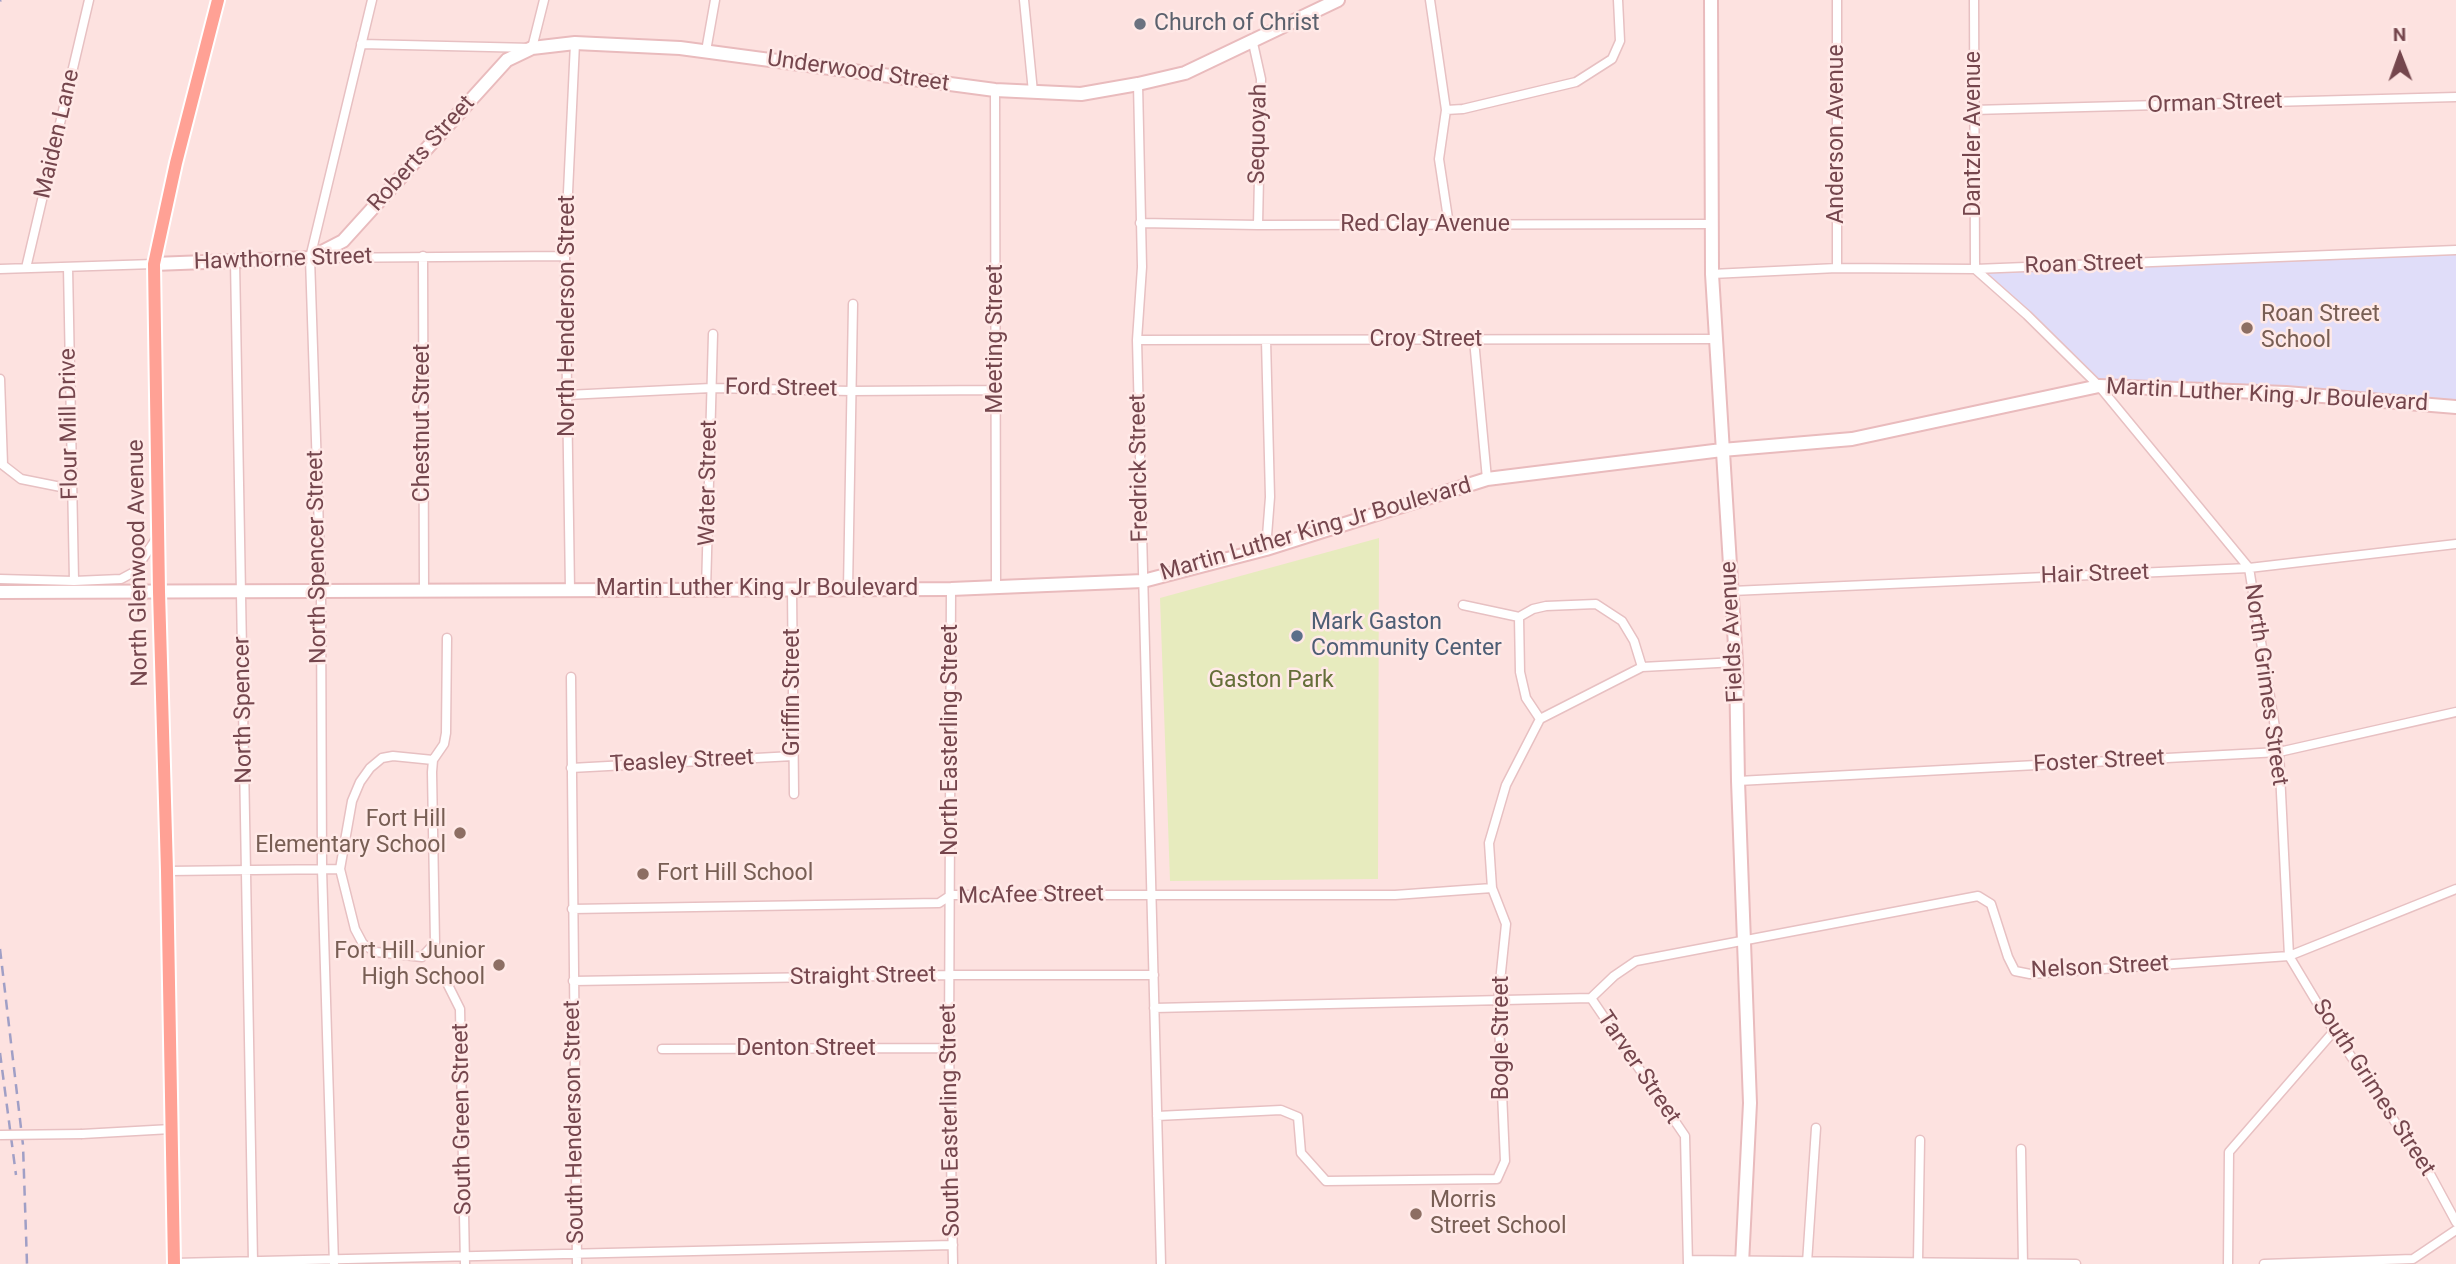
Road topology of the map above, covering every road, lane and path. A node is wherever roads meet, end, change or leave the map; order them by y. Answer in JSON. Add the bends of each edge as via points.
{"nodes":[{"id":1,"x":89,"y":0,"type":"edge"},
{"id":2,"x":218,"y":0,"type":"edge"},
{"id":3,"x":372,"y":0,"type":"edge"},
{"id":4,"x":544,"y":0,"type":"edge"},
{"id":5,"x":715,"y":0,"type":"edge"},
{"id":6,"x":1024,"y":0,"type":"edge"},
{"id":7,"x":1430,"y":0,"type":"edge"},
{"id":8,"x":1618,"y":0,"type":"edge"},
{"id":9,"x":1712,"y":0,"type":"edge"},
{"id":10,"x":1837,"y":0,"type":"edge"},
{"id":11,"x":1974,"y":0,"type":"edge"},
{"id":12,"x":1333,"y":1,"type":"edge"},
{"id":13,"x":575,"y":43,"type":"junction"},
{"id":14,"x":1253,"y":43,"type":"junction"},
{"id":15,"x":361,"y":44,"type":"junction"},
{"id":16,"x":532,"y":48,"type":"junction"},
{"id":17,"x":706,"y":51,"type":"junction"},
{"id":18,"x":1138,"y":85,"type":"junction"},
{"id":19,"x":995,"y":90,"type":"junction"},
{"id":20,"x":1033,"y":92,"type":"junction"},
{"id":21,"x":2456,"y":97,"type":"edge"},
{"id":22,"x":1446,"y":110,"type":"junction"},
{"id":23,"x":1973,"y":110,"type":"junction"},
{"id":24,"x":1140,"y":223,"type":"junction"},
{"id":25,"x":1710,"y":224,"type":"junction"},
{"id":26,"x":1449,"y":225,"type":"junction"},
{"id":27,"x":1258,"y":226,"type":"junction"},
{"id":28,"x":2456,"y":250,"type":"edge"},
{"id":29,"x":423,"y":256,"type":"junction"},
{"id":30,"x":565,"y":256,"type":"junction"},
{"id":31,"x":310,"y":258,"type":"junction"},
{"id":32,"x":235,"y":261,"type":"junction"},
{"id":33,"x":154,"y":264,"type":"junction"},
{"id":34,"x":68,"y":267,"type":"junction"},
{"id":35,"x":26,"y":268,"type":"junction"},
{"id":36,"x":1837,"y":268,"type":"junction"},
{"id":37,"x":0,"y":269,"type":"edge"},
{"id":38,"x":1975,"y":269,"type":"junction"},
{"id":39,"x":1712,"y":274,"type":"junction"},
{"id":40,"x":853,"y":304,"type":"dead end"},
{"id":41,"x":713,"y":334,"type":"dead end"},
{"id":42,"x":1138,"y":340,"type":"junction"},
{"id":43,"x":1266,"y":340,"type":"junction"},
{"id":44,"x":1474,"y":340,"type":"junction"},
{"id":45,"x":1714,"y":340,"type":"junction"},
{"id":46,"x":0,"y":379,"type":"edge"},
{"id":47,"x":2099,"y":386,"type":"junction"},
{"id":48,"x":711,"y":388,"type":"junction"},
{"id":49,"x":996,"y":390,"type":"junction"},
{"id":50,"x":851,"y":391,"type":"junction"},
{"id":51,"x":567,"y":395,"type":"junction"},
{"id":52,"x":2456,"y":407,"type":"edge"},
{"id":53,"x":1721,"y":450,"type":"junction"},
{"id":54,"x":1488,"y":479,"type":"junction"},
{"id":55,"x":71,"y":489,"type":"junction"},
{"id":56,"x":158,"y":536,"type":"junction"},
{"id":57,"x":2456,"y":544,"type":"edge"},
{"id":58,"x":1266,"y":549,"type":"junction"},
{"id":59,"x":2249,"y":568,"type":"junction"},
{"id":60,"x":0,"y":579,"type":"edge"},
{"id":61,"x":74,"y":581,"type":"junction"},
{"id":62,"x":1143,"y":581,"type":"junction"},
{"id":63,"x":996,"y":588,"type":"junction"},
{"id":64,"x":792,"y":589,"type":"junction"},
{"id":65,"x":848,"y":589,"type":"junction"},
{"id":66,"x":951,"y":589,"type":"junction"},
{"id":67,"x":570,"y":590,"type":"junction"},
{"id":68,"x":706,"y":590,"type":"junction"},
{"id":69,"x":242,"y":591,"type":"junction"},
{"id":70,"x":321,"y":591,"type":"junction"},
{"id":71,"x":424,"y":591,"type":"junction"},
{"id":72,"x":1732,"y":591,"type":"junction"},
{"id":73,"x":0,"y":592,"type":"edge"},
{"id":74,"x":159,"y":592,"type":"junction"},
{"id":75,"x":1463,"y":605,"type":"dead end"},
{"id":76,"x":1520,"y":617,"type":"junction"},
{"id":77,"x":447,"y":638,"type":"dead end"},
{"id":78,"x":1736,"y":662,"type":"junction"},
{"id":79,"x":1642,"y":667,"type":"junction"},
{"id":80,"x":571,"y":677,"type":"dead end"},
{"id":81,"x":2456,"y":712,"type":"edge"},
{"id":82,"x":1540,"y":719,"type":"junction"},
{"id":83,"x":2279,"y":752,"type":"junction"},
{"id":84,"x":793,"y":757,"type":"junction"},
{"id":85,"x":433,"y":760,"type":"junction"},
{"id":86,"x":571,"y":768,"type":"junction"},
{"id":87,"x":1738,"y":781,"type":"junction"},
{"id":88,"x":794,"y":794,"type":"dead end"},
{"id":89,"x":322,"y":869,"type":"junction"},
{"id":90,"x":340,"y":869,"type":"junction"},
{"id":91,"x":167,"y":871,"type":"junction"},
{"id":92,"x":246,"y":871,"type":"junction"},
{"id":93,"x":1492,"y":887,"type":"junction"},
{"id":94,"x":2456,"y":889,"type":"edge"},
{"id":95,"x":1151,"y":894,"type":"junction"},
{"id":96,"x":951,"y":895,"type":"junction"},
{"id":97,"x":572,"y":909,"type":"junction"},
{"id":98,"x":1744,"y":941,"type":"junction"},
{"id":99,"x":2289,"y":956,"type":"junction"},
{"id":100,"x":949,"y":975,"type":"junction"},
{"id":101,"x":1154,"y":975,"type":"junction"},
{"id":102,"x":445,"y":979,"type":"dead end"},
{"id":103,"x":573,"y":981,"type":"junction"},
{"id":104,"x":1591,"y":998,"type":"junction"},
{"id":105,"x":1498,"y":1001,"type":"junction"},
{"id":106,"x":1154,"y":1008,"type":"junction"},
{"id":107,"x":2333,"y":1031,"type":"junction"},
{"id":108,"x":949,"y":1048,"type":"junction"},
{"id":109,"x":662,"y":1049,"type":"dead end"},
{"id":110,"x":1157,"y":1115,"type":"junction"},
{"id":111,"x":1816,"y":1128,"type":"dead end"},
{"id":112,"x":171,"y":1131,"type":"junction"},
{"id":113,"x":0,"y":1135,"type":"edge"},
{"id":114,"x":1920,"y":1140,"type":"dead end"},
{"id":115,"x":2021,"y":1149,"type":"dead end"},
{"id":116,"x":2456,"y":1222,"type":"edge"},
{"id":117,"x":2456,"y":1230,"type":"edge"},
{"id":118,"x":953,"y":1245,"type":"junction"},
{"id":119,"x":577,"y":1259,"type":"edge"},
{"id":120,"x":465,"y":1260,"type":"edge"},
{"id":121,"x":253,"y":1261,"type":"junction"},
{"id":122,"x":334,"y":1261,"type":"edge"},
{"id":123,"x":1919,"y":1261,"type":"junction"},
{"id":124,"x":1688,"y":1262,"type":"edge"},
{"id":125,"x":174,"y":1263,"type":"edge"},
{"id":126,"x":1742,"y":1263,"type":"edge"},
{"id":127,"x":1807,"y":1263,"type":"edge"},
{"id":128,"x":1839,"y":1263,"type":"edge"},
{"id":129,"x":953,"y":1264,"type":"edge"},
{"id":130,"x":1161,"y":1264,"type":"edge"},
{"id":131,"x":2022,"y":1264,"type":"edge"},
{"id":132,"x":2076,"y":1264,"type":"edge"},
{"id":133,"x":2228,"y":1264,"type":"edge"},
{"id":134,"x":2264,"y":1264,"type":"edge"}],
"edges":[{"from":1,"to":35,"type":"street","name":"Maiden Lane"},
{"from":2,"to":33,"type":"main road","name":"North Glenwood Avenue"},
{"from":3,"to":15,"type":"street","name":"North Spencer Street"},
{"from":4,"to":16,"type":"street"},
{"from":5,"to":17,"type":"street"},
{"from":6,"to":20,"type":"street"},
{"from":7,"to":22,"type":"street"},
{"from":8,"to":22,"type":"street","via":[[1620,41],[1612,59],[1576,82]]},
{"from":9,"to":25,"type":"street","name":"Fields Avenue"},
{"from":10,"to":36,"type":"street","name":"Anderson Avenue"},
{"from":11,"to":23,"type":"street","name":"Dantzler Avenue"},
{"from":12,"to":14,"type":"street","name":"Underwood Street"},
{"from":13,"to":16,"type":"street","name":"Underwood Street"},
{"from":13,"to":17,"type":"street","name":"Underwood Street"},
{"from":13,"to":30,"type":"street","name":"North Henderson Street"},
{"from":14,"to":18,"type":"street","name":"Underwood Street","via":[[1185,73]]},
{"from":14,"to":27,"type":"street","name":"Sequoyah","via":[[1261,79]]},
{"from":15,"to":16,"type":"street","name":"Underwood Street"},
{"from":15,"to":31,"type":"street","name":"North Spencer Street"},
{"from":16,"to":31,"type":"street","name":"Roberts Street","via":[[508,60],[343,241]]},
{"from":17,"to":19,"type":"street","name":"Underwood Street"},
{"from":18,"to":20,"type":"street","name":"Underwood Street","via":[[1081,94]]},
{"from":18,"to":24,"type":"street","name":"Fredrick Street"},
{"from":19,"to":20,"type":"street","name":"Underwood Street"},
{"from":19,"to":49,"type":"street","name":"Meeting Street"},
{"from":21,"to":23,"type":"street","name":"Orman Street"},
{"from":22,"to":26,"type":"street","via":[[1439,159]]},
{"from":23,"to":38,"type":"street","name":"Dantzler Avenue"},
{"from":24,"to":27,"type":"street","name":"Red Clay Avenue"},
{"from":24,"to":42,"type":"street","name":"Fredrick Street"},
{"from":25,"to":26,"type":"street","name":"Red Clay Avenue"},
{"from":25,"to":39,"type":"street","name":"Fields Avenue"},
{"from":26,"to":27,"type":"street","name":"Red Clay Avenue"},
{"from":28,"to":38,"type":"street","name":"Roan Street"},
{"from":29,"to":30,"type":"street","name":"Hawthorne Street"},
{"from":29,"to":31,"type":"street","name":"Hawthorne Street"},
{"from":29,"to":71,"type":"street","name":"Chestnut Street"},
{"from":30,"to":51,"type":"street","name":"North Henderson Street"},
{"from":31,"to":32,"type":"street","name":"Hawthorne Street"},
{"from":31,"to":70,"type":"street","name":"North Spencer Street"},
{"from":32,"to":33,"type":"street","name":"Hawthorne Street"},
{"from":32,"to":69,"type":"street","name":"North Spencer"},
{"from":33,"to":34,"type":"street","name":"Hawthorne Street"},
{"from":33,"to":56,"type":"main road","name":"North Glenwood Avenue"},
{"from":34,"to":35,"type":"street","name":"Hawthorne Street"},
{"from":34,"to":55,"type":"street","name":"Flour Mill Drive"},
{"from":35,"to":37,"type":"street","name":"Hawthorne Street"},
{"from":36,"to":38,"type":"street","name":"Roan Street"},
{"from":36,"to":39,"type":"street","name":"Roan Street"},
{"from":38,"to":47,"type":"street","name":"North Grimes Street"},
{"from":39,"to":45,"type":"street","name":"Fields Avenue"},
{"from":40,"to":50,"type":"street"},
{"from":41,"to":48,"type":"street","name":"Water Street"},
{"from":42,"to":43,"type":"street","name":"Croy Street"},
{"from":42,"to":62,"type":"street","name":"Fredrick Street"},
{"from":43,"to":44,"type":"street","name":"Croy Street"},
{"from":43,"to":58,"type":"street","via":[[1270,497]]},
{"from":44,"to":45,"type":"street","name":"Croy Street"},
{"from":44,"to":54,"type":"street"},
{"from":45,"to":53,"type":"street","name":"Fields Avenue"},
{"from":46,"to":55,"type":"street","via":[[3,465],[21,479]]},
{"from":47,"to":52,"type":"street","name":"Martin Luther King Jr Boulevard","via":[[2287,393]]},
{"from":47,"to":53,"type":"street","name":"Martin Luther King Jr Boulevard","via":[[1852,439]]},
{"from":47,"to":59,"type":"street","name":"North Grimes Street"},
{"from":48,"to":50,"type":"street","name":"Ford Street"},
{"from":48,"to":51,"type":"street","name":"Ford Street"},
{"from":48,"to":68,"type":"street","name":"Water Street"},
{"from":49,"to":50,"type":"street","name":"Ford Street"},
{"from":49,"to":63,"type":"street","name":"Meeting Street"},
{"from":50,"to":65,"type":"street"},
{"from":51,"to":67,"type":"street","name":"North Henderson Street"},
{"from":53,"to":54,"type":"street","name":"Martin Luther King Jr Boulevard"},
{"from":53,"to":72,"type":"street","name":"Fields Avenue"},
{"from":54,"to":58,"type":"street","name":"Martin Luther King Jr Boulevard"},
{"from":55,"to":61,"type":"street","name":"Flour Mill Drive"},
{"from":56,"to":61,"type":"street","via":[[134,572],[121,579]]},
{"from":56,"to":74,"type":"main road","name":"North Glenwood Avenue"},
{"from":57,"to":59,"type":"street","name":"Hair Street"},
{"from":58,"to":62,"type":"street","name":"Martin Luther King Jr Boulevard"},
{"from":59,"to":72,"type":"street","name":"Hair Street"},
{"from":59,"to":83,"type":"street","name":"North Grimes Street"},
{"from":60,"to":61,"type":"street"},
{"from":62,"to":63,"type":"street","name":"Martin Luther King Jr Boulevard"},
{"from":62,"to":95,"type":"street","name":"Fredrick Street"},
{"from":63,"to":66,"type":"street","name":"Martin Luther King Jr Boulevard"},
{"from":64,"to":65,"type":"street","name":"Martin Luther King Jr Boulevard"},
{"from":64,"to":68,"type":"street","name":"Martin Luther King Jr Boulevard"},
{"from":64,"to":84,"type":"street","name":"Griffin Street"},
{"from":65,"to":66,"type":"street","name":"Martin Luther King Jr Boulevard"},
{"from":66,"to":96,"type":"street","name":"North Easterling Street"},
{"from":67,"to":68,"type":"street","name":"Martin Luther King Jr Boulevard"},
{"from":67,"to":71,"type":"street","name":"Martin Luther King Jr Boulevard"},
{"from":69,"to":70,"type":"street","name":"Martin Luther King Jr Boulevard"},
{"from":69,"to":74,"type":"street","name":"Martin Luther King Jr Boulevard"},
{"from":69,"to":92,"type":"street","name":"North Spencer"},
{"from":70,"to":71,"type":"street","name":"Martin Luther King Jr Boulevard"},
{"from":70,"to":89,"type":"street","name":"North Spencer Street"},
{"from":72,"to":78,"type":"street","name":"Fields Avenue"},
{"from":73,"to":74,"type":"street","name":"Martin Luther King Jr Boulevard"},
{"from":74,"to":91,"type":"main road","name":"North Glenwood Avenue"},
{"from":75,"to":76,"type":"street"},
{"from":76,"to":79,"type":"street","via":[[1546,606],[1596,604],[1622,621]]},
{"from":76,"to":82,"type":"street","via":[[1520,672],[1526,698]]},
{"from":77,"to":85,"type":"street","via":[[446,733]]},
{"from":78,"to":79,"type":"street"},
{"from":78,"to":87,"type":"street","name":"Fields Avenue"},
{"from":79,"to":82,"type":"street"},
{"from":80,"to":86,"type":"street"},
{"from":81,"to":83,"type":"street","name":"Foster Street"},
{"from":82,"to":93,"type":"street","name":"Bogle Street","via":[[1506,785],[1489,843]]},
{"from":83,"to":87,"type":"street","name":"Foster Street"},
{"from":83,"to":99,"type":"street","name":"North Grimes Street"},
{"from":84,"to":86,"type":"street","name":"Teasley Street"},
{"from":84,"to":88,"type":"street","name":"Griffin Street"},
{"from":85,"to":90,"type":"street","via":[[393,756],[370,768],[352,801]]},
{"from":85,"to":90,"type":"street","via":[[435,943],[422,957],[376,952],[363,944]]},
{"from":86,"to":97,"type":"street"},
{"from":87,"to":98,"type":"street","name":"Fields Avenue"},
{"from":89,"to":90,"type":"street"},
{"from":89,"to":92,"type":"street"},
{"from":89,"to":122,"type":"street","name":"North Spencer Street"},
{"from":91,"to":92,"type":"street"},
{"from":91,"to":112,"type":"main road","name":"North Glenwood Avenue"},
{"from":92,"to":121,"type":"street","name":"North Spencer"},
{"from":93,"to":95,"type":"street","name":"McAfee Street","via":[[1395,895]]},
{"from":93,"to":105,"type":"street","name":"Bogle Street","via":[[1506,924]]},
{"from":94,"to":99,"type":"street","name":"Nelson Street"},
{"from":95,"to":96,"type":"street","name":"McAfee Street"},
{"from":95,"to":101,"type":"street","name":"Fredrick Street"},
{"from":96,"to":97,"type":"street","name":"McAfee Street","via":[[939,903]]},
{"from":96,"to":100,"type":"street","name":"North Easterling Street"},
{"from":97,"to":103,"type":"street"},
{"from":98,"to":99,"type":"street","name":"Nelson Street","via":[[1978,896],[1991,904],[2015,971],[2030,974]]},
{"from":98,"to":104,"type":"street","name":"Tarver Street","via":[[1636,961]]},
{"from":98,"to":126,"type":"street","name":"Fields Avenue","via":[[1751,1126]]},
{"from":99,"to":107,"type":"street","name":"South Grimes Street"},
{"from":100,"to":101,"type":"street","name":"Straight Street"},
{"from":100,"to":103,"type":"street","name":"Straight Street"},
{"from":100,"to":108,"type":"street","name":"South Easterling Street"},
{"from":101,"to":106,"type":"street","name":"Fredrick Street"},
{"from":102,"to":120,"type":"street","name":"South Green Street","via":[[460,1009]]},
{"from":103,"to":119,"type":"street","name":"South Henderson Street"},
{"from":104,"to":105,"type":"street"},
{"from":104,"to":124,"type":"street","name":"Tarver Street","via":[[1685,1136]]},
{"from":105,"to":106,"type":"street"},
{"from":105,"to":110,"type":"street","name":"Bogle Street","via":[[1505,1161],[1497,1179],[1326,1181],[1301,1153],[1298,1116],[1281,1110]]},
{"from":106,"to":110,"type":"street","name":"Fredrick Street"},
{"from":107,"to":116,"type":"street","name":"South Grimes Street","via":[[2430,1174]]},
{"from":107,"to":133,"type":"street","via":[[2229,1152]]},
{"from":108,"to":109,"type":"street","name":"Denton Street"},
{"from":108,"to":118,"type":"street","name":"South Easterling Street"},
{"from":110,"to":130,"type":"street","name":"Fredrick Street"},
{"from":111,"to":127,"type":"street"},
{"from":112,"to":113,"type":"street","bridge":true},
{"from":112,"to":125,"type":"main road","name":"North Glenwood Avenue"},
{"from":114,"to":123,"type":"street"},
{"from":115,"to":131,"type":"street"},
{"from":117,"to":134,"type":"street","via":[[2413,1259]]},
{"from":118,"to":119,"type":"street"},
{"from":118,"to":129,"type":"street","name":"South Easterling Street"},
{"from":119,"to":120,"type":"street"},
{"from":120,"to":122,"type":"street"},
{"from":121,"to":122,"type":"street"},
{"from":121,"to":125,"type":"street"},
{"from":123,"to":128,"type":"street"},
{"from":123,"to":131,"type":"street"},
{"from":124,"to":126,"type":"street"},
{"from":126,"to":127,"type":"street"},
{"from":127,"to":128,"type":"street"},
{"from":131,"to":132,"type":"street"}]}
